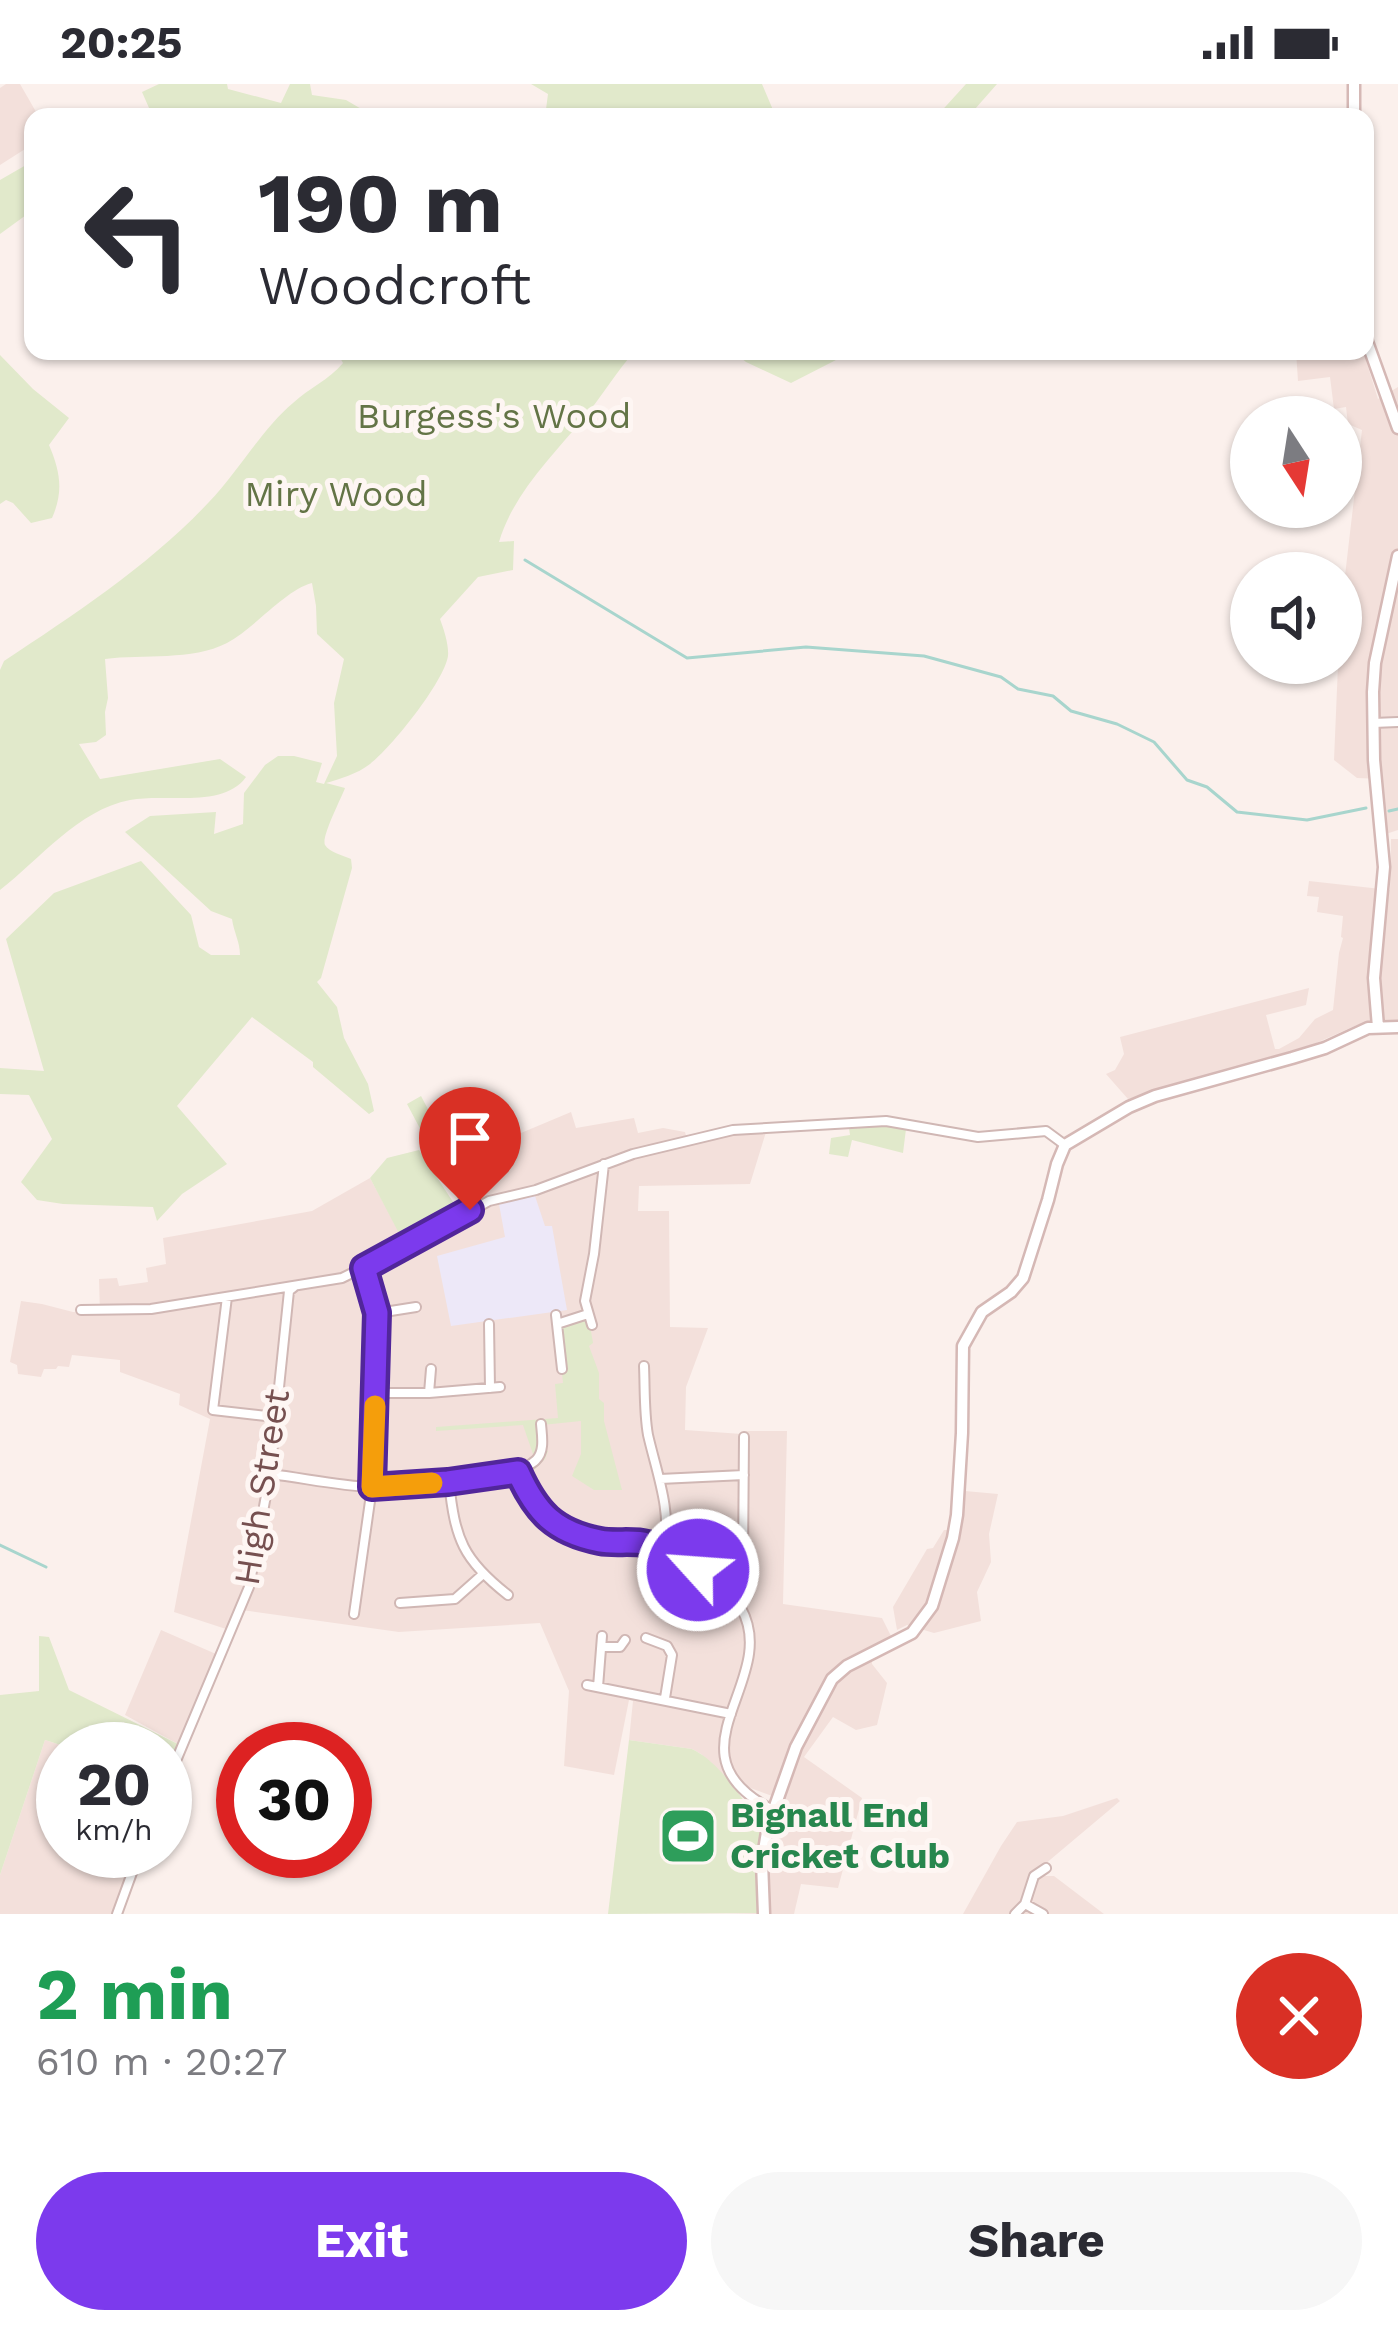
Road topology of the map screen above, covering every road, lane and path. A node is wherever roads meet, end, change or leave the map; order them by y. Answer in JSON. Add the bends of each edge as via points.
{"nodes":[{"id":1,"x":1373,"y":360,"type":"edge"},
{"id":2,"x":1398,"y":428,"type":"edge"},
{"id":3,"x":1398,"y":556,"type":"edge"},
{"id":4,"x":1398,"y":722,"type":"edge"},
{"id":5,"x":1372,"y":723,"type":"junction"},
{"id":6,"x":1398,"y":838,"type":"edge"},
{"id":7,"x":1382,"y":840,"type":"junction"},
{"id":8,"x":1378,"y":1027,"type":"junction"},
{"id":9,"x":1398,"y":1027,"type":"edge"},
{"id":10,"x":1065,"y":1145,"type":"junction"},
{"id":11,"x":484,"y":1156,"type":"dead end"},
{"id":12,"x":604,"y":1165,"type":"junction"},
{"id":13,"x":470,"y":1210,"type":"junction"},
{"id":14,"x":364,"y":1268,"type":"junction"},
{"id":15,"x":295,"y":1286,"type":"junction"},
{"id":16,"x":227,"y":1297,"type":"junction"},
{"id":17,"x":416,"y":1307,"type":"dead end"},
{"id":18,"x":81,"y":1310,"type":"dead end"},
{"id":19,"x":377,"y":1313,"type":"junction"},
{"id":20,"x":588,"y":1314,"type":"junction"},
{"id":21,"x":592,"y":1325,"type":"dead end"},
{"id":22,"x":503,"y":1331,"type":"dead end"},
{"id":23,"x":644,"y":1366,"type":"dead end"},
{"id":24,"x":430,"y":1369,"type":"dead end"},
{"id":25,"x":562,"y":1369,"type":"dead end"},
{"id":26,"x":376,"y":1393,"type":"junction"},
{"id":27,"x":429,"y":1393,"type":"junction"},
{"id":28,"x":275,"y":1417,"type":"junction"},
{"id":29,"x":542,"y":1424,"type":"dead end"},
{"id":30,"x":744,"y":1437,"type":"dead end"},
{"id":31,"x":518,"y":1472,"type":"junction"},
{"id":32,"x":270,"y":1474,"type":"junction"},
{"id":33,"x":744,"y":1475,"type":"junction"},
{"id":34,"x":660,"y":1479,"type":"junction"},
{"id":35,"x":448,"y":1482,"type":"junction"},
{"id":36,"x":372,"y":1487,"type":"junction"},
{"id":37,"x":664,"y":1552,"type":"junction"},
{"id":38,"x":482,"y":1575,"type":"junction"},
{"id":39,"x":724,"y":1588,"type":"junction"},
{"id":40,"x":505,"y":1589,"type":"dead end"},
{"id":41,"x":400,"y":1603,"type":"dead end"},
{"id":42,"x":354,"y":1615,"type":"dead end"},
{"id":43,"x":649,"y":1637,"type":"dead end"},
{"id":44,"x":625,"y":1640,"type":"dead end"},
{"id":45,"x":665,"y":1699,"type":"junction"},
{"id":46,"x":731,"y":1714,"type":"junction"},
{"id":47,"x":192,"y":1723,"type":"edge"},
{"id":48,"x":773,"y":1810,"type":"junction"},
{"id":49,"x":1046,"y":1868,"type":"dead end"},
{"id":50,"x":130,"y":1878,"type":"edge"},
{"id":51,"x":1025,"y":1904,"type":"junction"},
{"id":52,"x":117,"y":1914,"type":"edge"},
{"id":53,"x":764,"y":1914,"type":"edge"},
{"id":54,"x":1016,"y":1914,"type":"edge"},
{"id":55,"x":1043,"y":1914,"type":"edge"}],
"edges":[{"from":1,"to":2,"type":"street"},
{"from":3,"to":5,"type":"street","via":[[1375,663]]},
{"from":4,"to":5,"type":"street"},
{"from":5,"to":7,"type":"street"},
{"from":6,"to":7,"type":"street"},
{"from":7,"to":8,"type":"street"},
{"from":8,"to":9,"type":"street"},
{"from":8,"to":10,"type":"street","via":[[1142,1101]]},
{"from":10,"to":12,"type":"street","via":[[1046,1131],[978,1137],[886,1121],[733,1130]]},
{"from":10,"to":48,"type":"street","via":[[1023,1278],[982,1312],[963,1346],[957,1515],[932,1606],[912,1633],[832,1679]]},
{"from":11,"to":13,"type":"street","via":[[460,1165],[454,1177]]},
{"from":12,"to":13,"type":"street"},
{"from":12,"to":20,"type":"street"},
{"from":13,"to":14,"type":"street"},
{"from":14,"to":15,"type":"street"},
{"from":14,"to":19,"type":"street"},
{"from":15,"to":16,"type":"street"},
{"from":15,"to":28,"type":"street","name":"High Street"},
{"from":16,"to":18,"type":"street"},
{"from":16,"to":28,"type":"street","via":[[213,1410]]},
{"from":17,"to":19,"type":"street"},
{"from":19,"to":26,"type":"street"},
{"from":20,"to":21,"type":"street"},
{"from":20,"to":25,"type":"street","via":[[556,1320]]},
{"from":22,"to":27,"type":"street","via":[[489,1329],[495,1387]]},
{"from":23,"to":34,"type":"street","via":[[647,1431]]},
{"from":24,"to":27,"type":"street"},
{"from":26,"to":27,"type":"street"},
{"from":26,"to":36,"type":"street"},
{"from":28,"to":32,"type":"street","name":"High Street"},
{"from":29,"to":31,"type":"street","via":[[536,1461]]},
{"from":30,"to":33,"type":"street"},
{"from":31,"to":35,"type":"street"},
{"from":31,"to":37,"type":"street","via":[[530,1500],[560,1526]]},
{"from":32,"to":36,"type":"street"},
{"from":32,"to":47,"type":"street","name":"High Street","via":[[249,1588]]},
{"from":33,"to":34,"type":"street"},
{"from":33,"to":39,"type":"street","via":[[743,1562]]},
{"from":34,"to":37,"type":"street"},
{"from":35,"to":36,"type":"street"},
{"from":35,"to":38,"type":"street","via":[[462,1546]]},
{"from":36,"to":42,"type":"street"},
{"from":37,"to":39,"type":"street"},
{"from":38,"to":40,"type":"street"},
{"from":38,"to":41,"type":"street","via":[[455,1599]]},
{"from":39,"to":46,"type":"street","via":[[750,1638]]},
{"from":43,"to":45,"type":"street","via":[[672,1655]]},
{"from":44,"to":45,"type":"street","via":[[620,1647],[602,1641],[592,1686]]},
{"from":45,"to":46,"type":"street"},
{"from":46,"to":48,"type":"street","via":[[722,1752],[728,1771]]},
{"from":48,"to":53,"type":"street","via":[[762,1862]]},
{"from":49,"to":51,"type":"street","via":[[1034,1876]]},
{"from":50,"to":52,"type":"street"},
{"from":51,"to":54,"type":"street"},
{"from":51,"to":55,"type":"street"}]}
